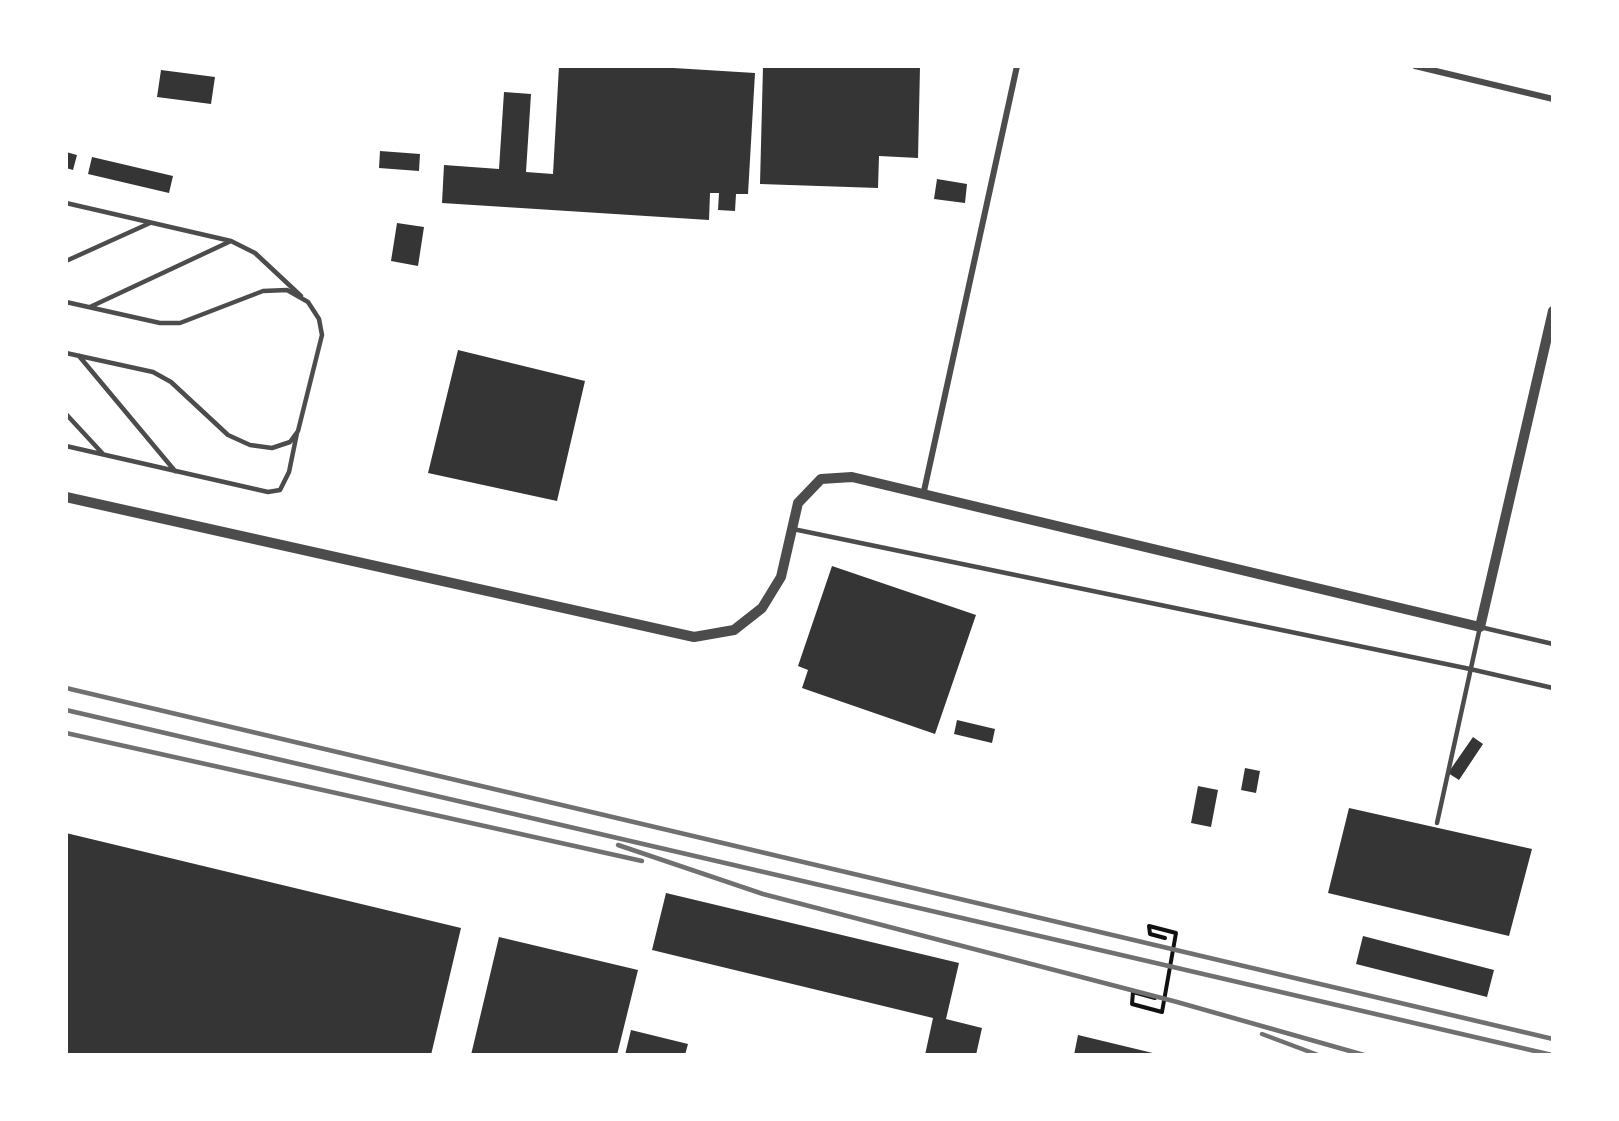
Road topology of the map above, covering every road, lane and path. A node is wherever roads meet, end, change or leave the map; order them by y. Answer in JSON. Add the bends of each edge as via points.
{"nodes":[{"id":1,"x":1017,"y":66,"type":"edge"},
{"id":2,"x":1415,"y":66,"type":"edge"},
{"id":3,"x":1553,"y":99,"type":"edge"},
{"id":4,"x":66,"y":203,"type":"edge"},
{"id":5,"x":73,"y":204,"type":"junction"},
{"id":6,"x":66,"y":207,"type":"edge"},
{"id":7,"x":150,"y":223,"type":"junction"},
{"id":8,"x":231,"y":241,"type":"junction"},
{"id":9,"x":66,"y":261,"type":"edge"},
{"id":10,"x":66,"y":302,"type":"edge"},
{"id":11,"x":308,"y":302,"type":"junction"},
{"id":12,"x":90,"y":307,"type":"junction"},
{"id":13,"x":1553,"y":311,"type":"edge"},
{"id":14,"x":66,"y":353,"type":"edge"},
{"id":15,"x":79,"y":356,"type":"junction"},
{"id":16,"x":66,"y":414,"type":"edge"},
{"id":17,"x":298,"y":431,"type":"junction"},
{"id":18,"x":66,"y":446,"type":"edge"},
{"id":19,"x":103,"y":454,"type":"junction"},
{"id":20,"x":175,"y":471,"type":"junction"},
{"id":21,"x":924,"y":492,"type":"junction"},
{"id":22,"x":66,"y":496,"type":"edge"},
{"id":23,"x":794,"y":529,"type":"junction"},
{"id":24,"x":1480,"y":627,"type":"junction"},
{"id":25,"x":1553,"y":644,"type":"edge"},
{"id":26,"x":1470,"y":669,"type":"junction"},
{"id":27,"x":1553,"y":688,"type":"edge"},
{"id":28,"x":1437,"y":823,"type":"dead end"},
{"id":29,"x":1165,"y":938,"type":"dead end"},
{"id":30,"x":1155,"y":998,"type":"dead end"}],
"edges":[{"from":1,"to":21,"type":"street"},
{"from":2,"to":3,"type":"street"},
{"from":4,"to":5,"type":"lane"},
{"from":5,"to":6,"type":"lane"},
{"from":5,"to":7,"type":"lane"},
{"from":7,"to":8,"type":"lane"},
{"from":7,"to":9,"type":"lane"},
{"from":8,"to":11,"type":"lane","via":[[255,253]]},
{"from":8,"to":12,"type":"lane"},
{"from":10,"to":12,"type":"lane"},
{"from":11,"to":12,"type":"lane","via":[[287,290],[263,291],[180,322],[160,324]]},
{"from":11,"to":17,"type":"lane","via":[[319,319],[322,335]]},
{"from":13,"to":24,"type":"street"},
{"from":14,"to":15,"type":"lane"},
{"from":15,"to":17,"type":"lane","via":[[153,372],[171,382],[228,435],[250,445],[272,448],[290,442]]},
{"from":15,"to":20,"type":"lane"},
{"from":16,"to":19,"type":"lane"},
{"from":17,"to":20,"type":"lane","via":[[289,472],[280,490],[268,492]]},
{"from":18,"to":19,"type":"lane"},
{"from":19,"to":20,"type":"lane"},
{"from":21,"to":23,"type":"street","via":[[852,477],[821,479],[798,503]]},
{"from":21,"to":24,"type":"street"},
{"from":22,"to":23,"type":"street","via":[[694,637],[734,630],[762,608],[781,577]]},
{"from":23,"to":26,"type":"lane"},
{"from":24,"to":25,"type":"lane"},
{"from":24,"to":26,"type":"lane"},
{"from":26,"to":27,"type":"lane"},
{"from":26,"to":28,"type":"lane"},
{"from":29,"to":30,"type":"path","via":[[1150,934],[1149,926],[1176,933],[1162,1012],[1132,1004],[1133,992]]}]}
